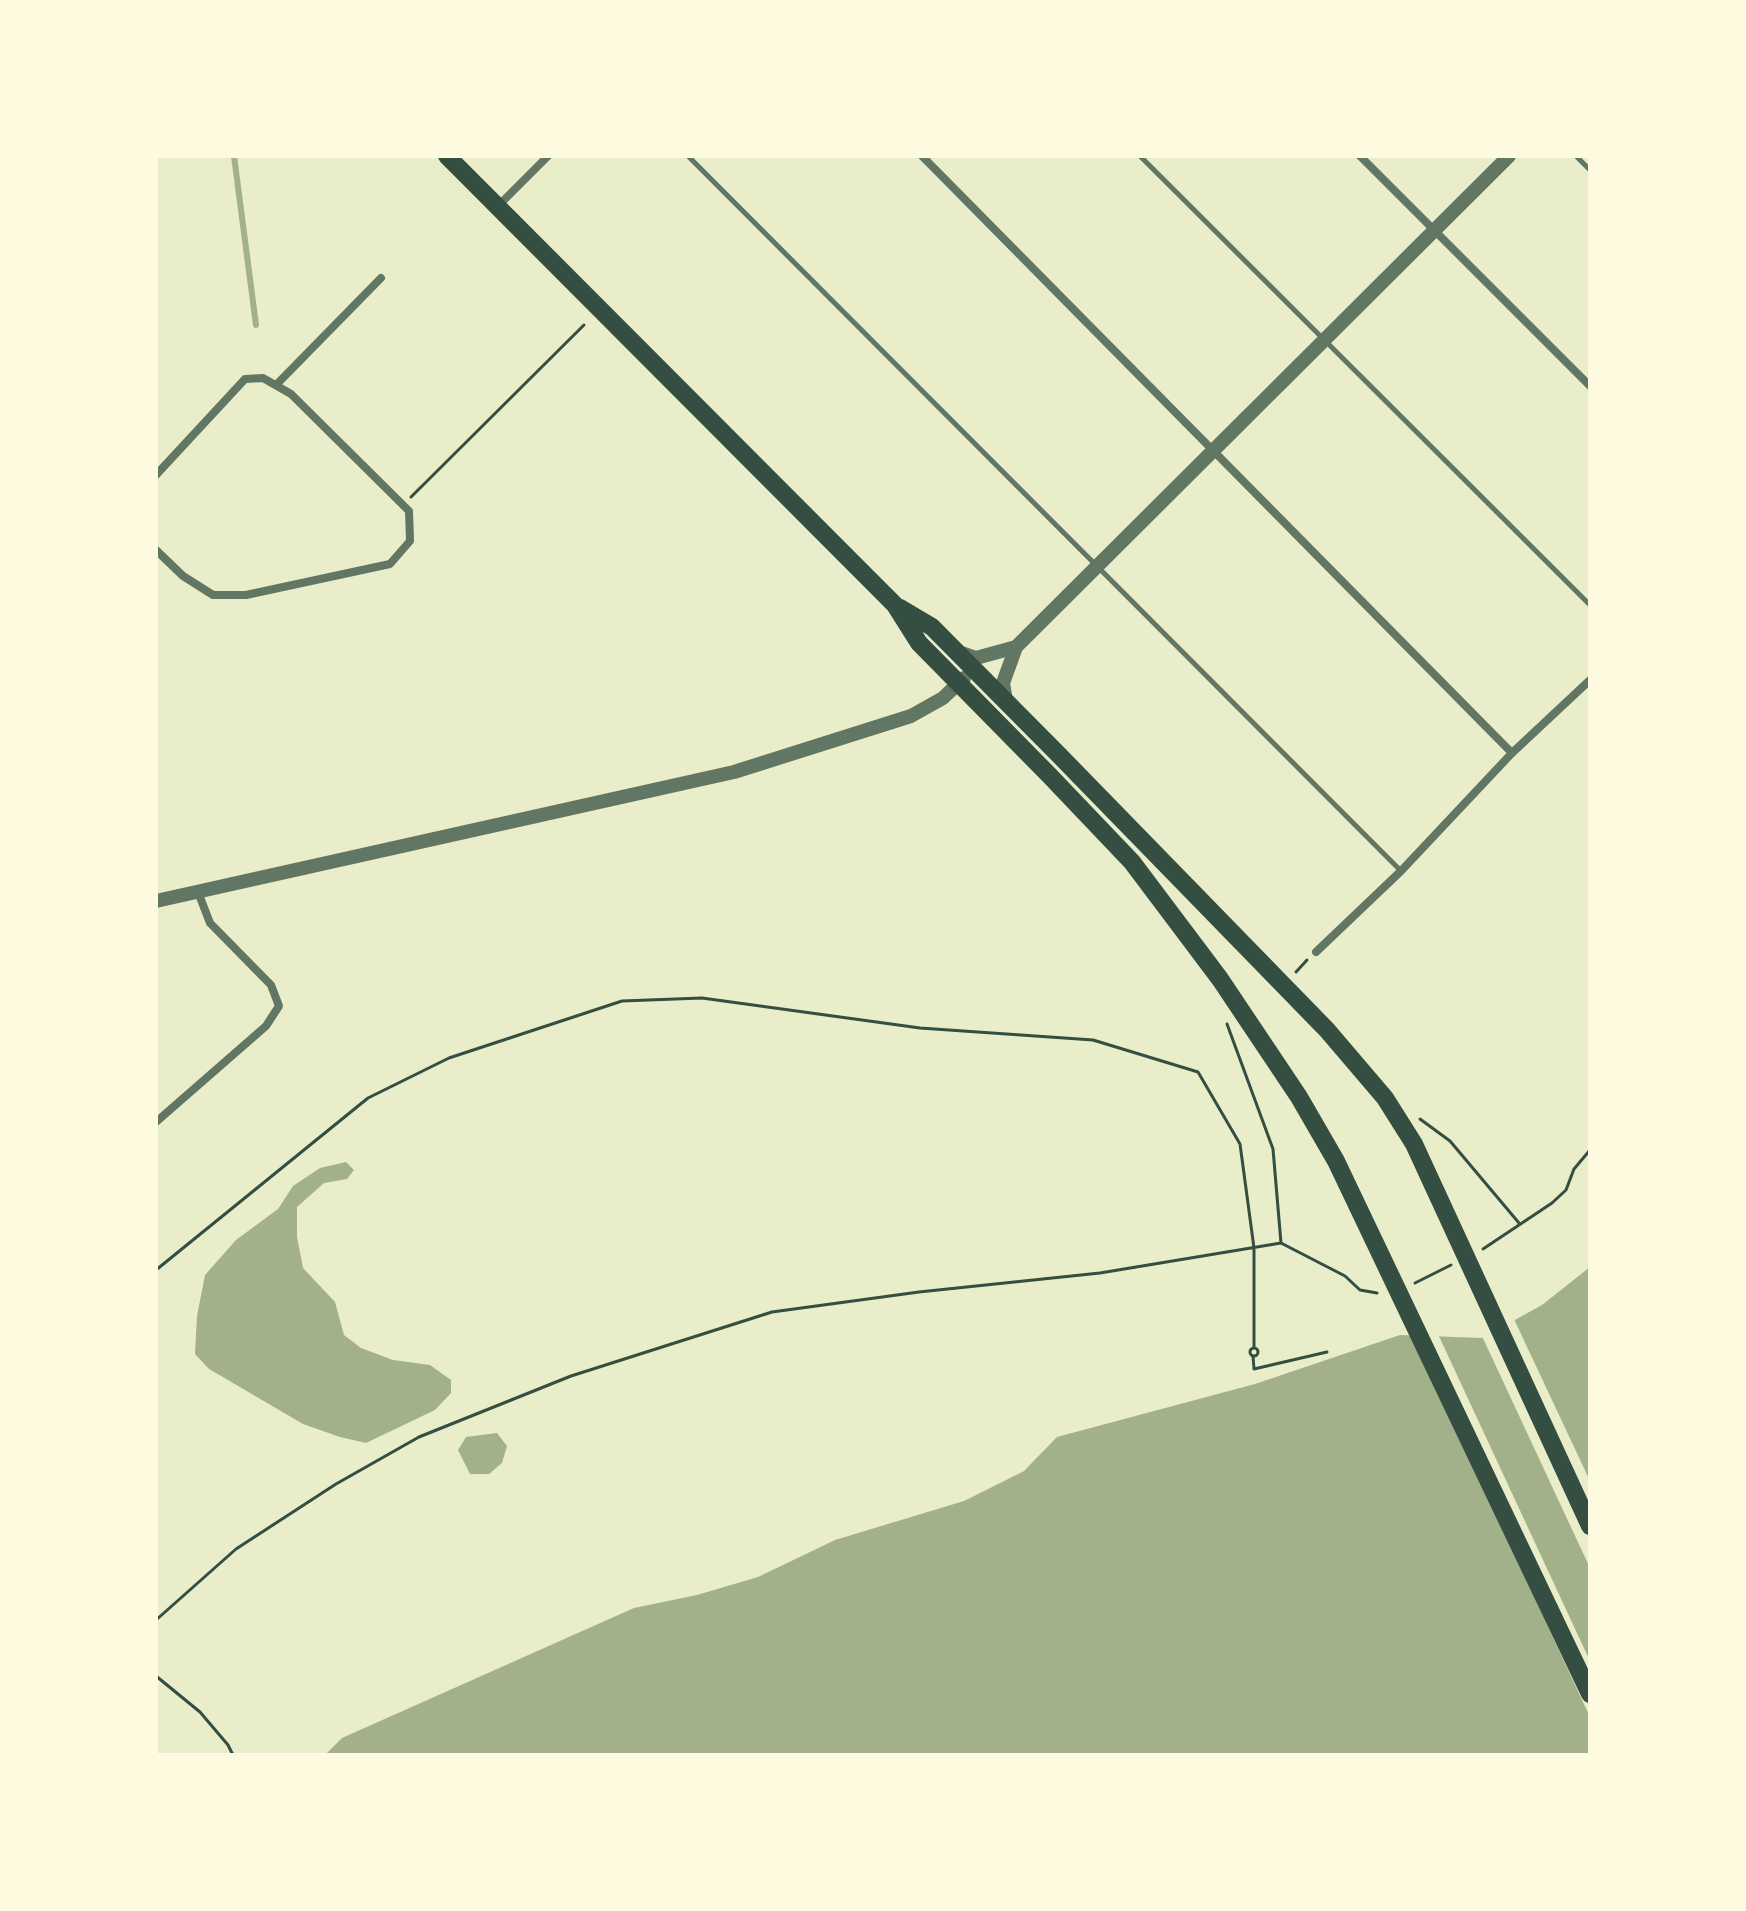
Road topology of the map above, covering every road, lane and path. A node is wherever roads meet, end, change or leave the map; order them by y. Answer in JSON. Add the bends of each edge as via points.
{"nodes":[{"id":1,"x":447,"y":156,"type":"edge"},
{"id":2,"x":548,"y":156,"type":"edge"},
{"id":3,"x":688,"y":156,"type":"edge"},
{"id":4,"x":922,"y":156,"type":"edge"},
{"id":5,"x":1140,"y":156,"type":"edge"},
{"id":6,"x":1360,"y":156,"type":"edge"},
{"id":7,"x":1509,"y":156,"type":"edge"},
{"id":8,"x":1576,"y":156,"type":"edge"},
{"id":9,"x":1590,"y":170,"type":"edge"},
{"id":10,"x":498,"y":206,"type":"junction"},
{"id":11,"x":1434,"y":230,"type":"junction"},
{"id":12,"x":381,"y":278,"type":"dead end"},
{"id":13,"x":584,"y":325,"type":"dead end"},
{"id":14,"x":1324,"y":340,"type":"junction"},
{"id":15,"x":276,"y":385,"type":"junction"},
{"id":16,"x":1590,"y":386,"type":"edge"},
{"id":17,"x":1212,"y":451,"type":"junction"},
{"id":18,"x":156,"y":475,"type":"edge"},
{"id":19,"x":403,"y":505,"type":"junction"},
{"id":20,"x":156,"y":550,"type":"edge"},
{"id":21,"x":1097,"y":566,"type":"junction"},
{"id":22,"x":895,"y":605,"type":"junction"},
{"id":23,"x":1590,"y":605,"type":"edge"},
{"id":24,"x":1016,"y":647,"type":"junction"},
{"id":25,"x":956,"y":652,"type":"junction"},
{"id":26,"x":973,"y":669,"type":"junction"},
{"id":27,"x":1590,"y":680,"type":"edge"},
{"id":28,"x":958,"y":684,"type":"junction"},
{"id":29,"x":1006,"y":701,"type":"junction"},
{"id":30,"x":1512,"y":753,"type":"junction"},
{"id":31,"x":1401,"y":871,"type":"junction"},
{"id":32,"x":198,"y":892,"type":"junction"},
{"id":33,"x":156,"y":901,"type":"edge"},
{"id":34,"x":1316,"y":952,"type":"joint"},
{"id":35,"x":1283,"y":985,"type":"junction"},
{"id":36,"x":1226,"y":1023,"type":"dead end"},
{"id":37,"x":1421,"y":1119,"type":"dead end"},
{"id":38,"x":156,"y":1122,"type":"edge"},
{"id":39,"x":1590,"y":1150,"type":"edge"},
{"id":40,"x":1519,"y":1223,"type":"junction"},
{"id":41,"x":1281,"y":1243,"type":"junction"},
{"id":42,"x":1254,"y":1248,"type":"junction"},
{"id":43,"x":1476,"y":1253,"type":"dead end"},
{"id":44,"x":1451,"y":1265,"type":"dead end"},
{"id":45,"x":156,"y":1270,"type":"edge"},
{"id":46,"x":1413,"y":1284,"type":"dead end"},
{"id":47,"x":1378,"y":1294,"type":"dead end"},
{"id":48,"x":1327,"y":1352,"type":"dead end"},
{"id":49,"x":1590,"y":1526,"type":"edge"},
{"id":50,"x":156,"y":1620,"type":"edge"},
{"id":51,"x":156,"y":1676,"type":"edge"},
{"id":52,"x":1590,"y":1694,"type":"edge"},
{"id":53,"x":233,"y":1755,"type":"edge"}],
"edges":[{"from":1,"to":10,"type":"main road"},
{"from":2,"to":10,"type":"street"},
{"from":3,"to":21,"type":"lane"},
{"from":4,"to":17,"type":"street"},
{"from":5,"to":14,"type":"lane"},
{"from":6,"to":11,"type":"street"},
{"from":7,"to":11,"type":"street"},
{"from":8,"to":9,"type":"lane"},
{"from":10,"to":22,"type":"main road"},
{"from":11,"to":14,"type":"street"},
{"from":11,"to":16,"type":"street"},
{"from":12,"to":15,"type":"street"},
{"from":13,"to":19,"type":"path"},
{"from":14,"to":17,"type":"street"},
{"from":14,"to":23,"type":"lane"},
{"from":15,"to":18,"type":"street","via":[[263,378],[245,379]]},
{"from":15,"to":19,"type":"street"},
{"from":17,"to":21,"type":"street"},
{"from":17,"to":30,"type":"street"},
{"from":19,"to":20,"type":"street","via":[[409,511],[410,541],[390,564],[246,595],[213,595]]},
{"from":21,"to":24,"type":"street"},
{"from":21,"to":31,"type":"lane"},
{"from":22,"to":25,"type":"main road","via":[[932,627]]},
{"from":22,"to":28,"type":"main road","via":[[919,643]]},
{"from":24,"to":25,"type":"street","via":[[976,658]]},
{"from":24,"to":29,"type":"street","via":[[1003,683]]},
{"from":25,"to":26,"type":"main road"},
{"from":26,"to":28,"type":"street"},
{"from":26,"to":29,"type":"main road"},
{"from":27,"to":30,"type":"street"},
{"from":28,"to":32,"type":"street","via":[[911,716],[734,772]]},
{"from":28,"to":52,"type":"main road","via":[[1132,862],[1220,979],[1307,1110]]},
{"from":29,"to":35,"type":"main road"},
{"from":30,"to":31,"type":"street"},
{"from":31,"to":34,"type":"street"},
{"from":32,"to":33,"type":"street"},
{"from":32,"to":38,"type":"street","via":[[210,923],[271,985],[279,1006],[266,1026]]},
{"from":34,"to":35,"type":"path"},
{"from":35,"to":49,"type":"main road","via":[[1385,1098],[1414,1144]]},
{"from":36,"to":41,"type":"path","via":[[1273,1149]]},
{"from":37,"to":40,"type":"path","via":[[1450,1141]]},
{"from":39,"to":40,"type":"path","via":[[1566,1190]]},
{"from":40,"to":43,"type":"path"},
{"from":41,"to":42,"type":"path"},
{"from":41,"to":47,"type":"path","via":[[1334,1269],[1360,1290]]},
{"from":42,"to":45,"type":"path","via":[[1240,1144],[1198,1072],[1093,1040],[920,1028],[702,998],[622,1001],[449,1058],[368,1098]]},
{"from":42,"to":48,"type":"path","via":[[1254,1347],[1249,1352],[1254,1369]]},
{"from":42,"to":50,"type":"path","via":[[1100,1273],[772,1312],[571,1376],[419,1437],[336,1484],[236,1549]]},
{"from":44,"to":46,"type":"path"},
{"from":51,"to":53,"type":"path","via":[[200,1712]]}]}
